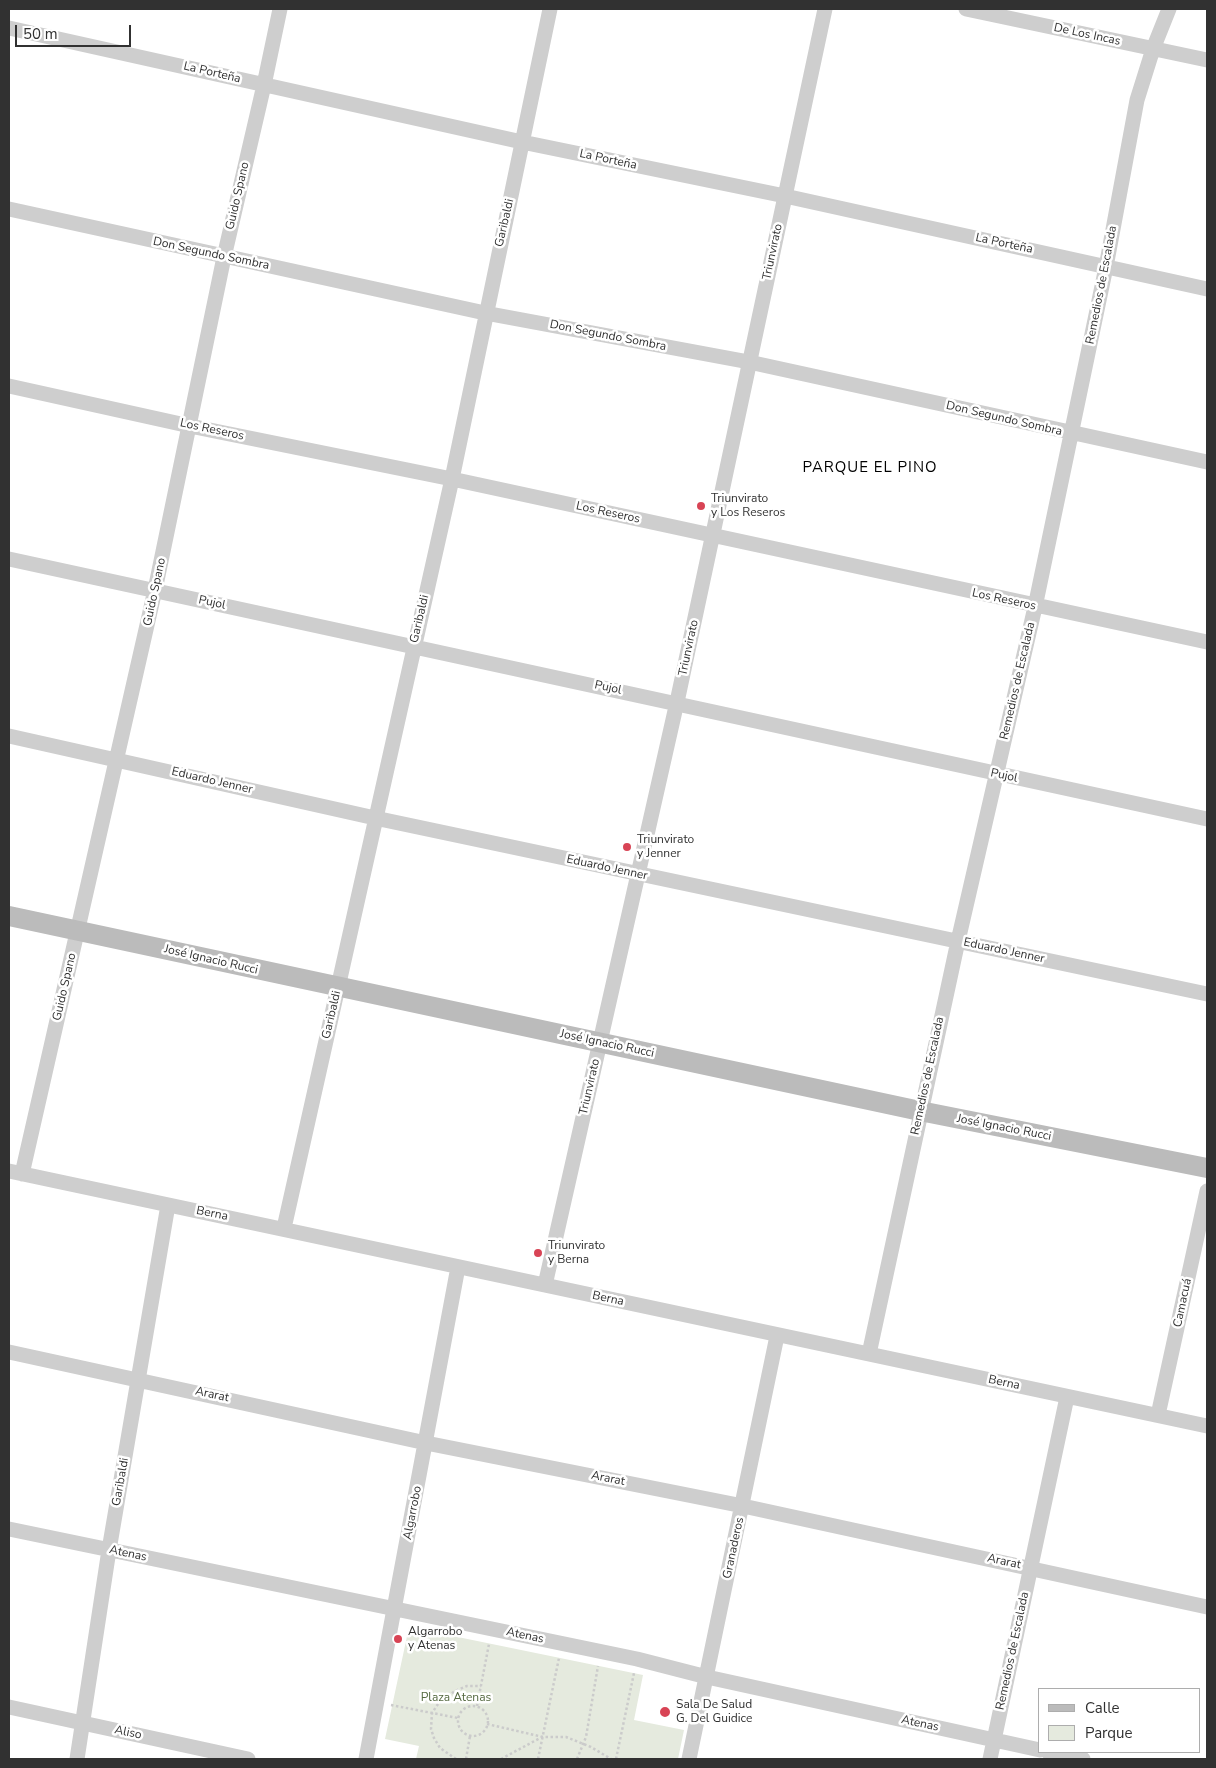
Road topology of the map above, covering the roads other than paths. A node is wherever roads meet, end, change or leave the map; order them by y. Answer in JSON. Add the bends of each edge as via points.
{"nodes":[{"id":1,"x":280,"y":9,"type":"edge"},
{"id":2,"x":550,"y":9,"type":"edge"},
{"id":3,"x":825,"y":9,"type":"edge"},
{"id":4,"x":966,"y":9,"type":"edge"},
{"id":5,"x":1169,"y":9,"type":"edge"},
{"id":6,"x":9,"y":28,"type":"edge"},
{"id":7,"x":1152,"y":49,"type":"junction"},
{"id":8,"x":1207,"y":60,"type":"edge"},
{"id":9,"x":264,"y":85,"type":"junction"},
{"id":10,"x":522,"y":142,"type":"junction"},
{"id":11,"x":784,"y":196,"type":"junction"},
{"id":12,"x":9,"y":209,"type":"edge"},
{"id":13,"x":224,"y":257,"type":"junction"},
{"id":14,"x":1106,"y":267,"type":"junction"},
{"id":15,"x":1207,"y":289,"type":"edge"},
{"id":16,"x":485,"y":313,"type":"junction"},
{"id":17,"x":749,"y":362,"type":"junction"},
{"id":18,"x":9,"y":386,"type":"edge"},
{"id":19,"x":190,"y":426,"type":"junction"},
{"id":20,"x":1071,"y":434,"type":"junction"},
{"id":21,"x":1207,"y":462,"type":"edge"},
{"id":22,"x":452,"y":479,"type":"junction"},
{"id":23,"x":713,"y":536,"type":"junction"},
{"id":24,"x":9,"y":559,"type":"edge"},
{"id":25,"x":156,"y":590,"type":"junction"},
{"id":26,"x":1035,"y":607,"type":"junction"},
{"id":27,"x":1207,"y":642,"type":"edge"},
{"id":28,"x":414,"y":647,"type":"junction"},
{"id":29,"x":677,"y":702,"type":"junction"},
{"id":30,"x":9,"y":736,"type":"edge"},
{"id":31,"x":118,"y":759,"type":"junction"},
{"id":32,"x":997,"y":774,"type":"junction"},
{"id":33,"x":375,"y":818,"type":"junction"},
{"id":34,"x":1207,"y":819,"type":"edge"},
{"id":35,"x":639,"y":875,"type":"junction"},
{"id":36,"x":9,"y":916,"type":"edge"},
{"id":37,"x":78,"y":930,"type":"junction"},
{"id":38,"x":958,"y":942,"type":"junction"},
{"id":39,"x":338,"y":988,"type":"junction"},
{"id":40,"x":1207,"y":994,"type":"edge"},
{"id":41,"x":600,"y":1043,"type":"junction"},
{"id":42,"x":920,"y":1111,"type":"junction"},
{"id":43,"x":1207,"y":1168,"type":"edge"},
{"id":44,"x":16,"y":1172,"type":"edge"},
{"id":45,"x":1207,"y":1191,"type":"edge"},
{"id":46,"x":168,"y":1205,"type":"junction"},
{"id":47,"x":284,"y":1228,"type":"junction"},
{"id":48,"x":458,"y":1267,"type":"junction"},
{"id":49,"x":545,"y":1285,"type":"junction"},
{"id":50,"x":777,"y":1336,"type":"junction"},
{"id":51,"x":9,"y":1352,"type":"edge"},
{"id":52,"x":869,"y":1354,"type":"junction"},
{"id":53,"x":138,"y":1379,"type":"junction"},
{"id":54,"x":1067,"y":1397,"type":"junction"},
{"id":55,"x":1158,"y":1416,"type":"junction"},
{"id":56,"x":1207,"y":1426,"type":"edge"},
{"id":57,"x":426,"y":1443,"type":"junction"},
{"id":58,"x":743,"y":1506,"type":"junction"},
{"id":59,"x":9,"y":1528,"type":"edge"},
{"id":60,"x":109,"y":1550,"type":"junction"},
{"id":61,"x":1030,"y":1568,"type":"junction"},
{"id":62,"x":1207,"y":1606,"type":"edge"},
{"id":63,"x":394,"y":1609,"type":"junction"},
{"id":64,"x":707,"y":1676,"type":"junction"},
{"id":65,"x":9,"y":1707,"type":"edge"},
{"id":66,"x":84,"y":1724,"type":"junction"},
{"id":67,"x":994,"y":1740,"type":"junction"},
{"id":68,"x":1038,"y":1750,"type":"edge"},
{"id":69,"x":1053,"y":1753,"type":"edge"},
{"id":70,"x":77,"y":1759,"type":"edge"},
{"id":71,"x":248,"y":1759,"type":"edge"},
{"id":72,"x":366,"y":1759,"type":"edge"},
{"id":73,"x":689,"y":1759,"type":"edge"},
{"id":74,"x":990,"y":1759,"type":"edge"},
{"id":75,"x":1083,"y":1759,"type":"edge"}],
"edges":[{"from":1,"to":9,"type":"street","name":"Guido Spano"},
{"from":2,"to":10,"type":"street","name":"Garibaldi"},
{"from":3,"to":11,"type":"street","name":"Triunvirato"},
{"from":4,"to":7,"type":"street","name":"De Los Incas"},
{"from":5,"to":7,"type":"street","name":"Remedios de Escalada"},
{"from":6,"to":9,"type":"street","name":"La Porteña"},
{"from":7,"to":8,"type":"street","name":"De Los Incas"},
{"from":7,"to":14,"type":"street","name":"Remedios de Escalada","via":[[1137,100]]},
{"from":9,"to":10,"type":"street","name":"La Porteña"},
{"from":9,"to":13,"type":"street","name":"Guido Spano"},
{"from":10,"to":11,"type":"street","name":"La Porteña"},
{"from":10,"to":16,"type":"street","name":"Garibaldi"},
{"from":11,"to":14,"type":"street","name":"La Porteña"},
{"from":11,"to":17,"type":"street","name":"Triunvirato"},
{"from":12,"to":13,"type":"street","name":"Don Segundo Sombra"},
{"from":13,"to":16,"type":"street","name":"Don Segundo Sombra"},
{"from":13,"to":19,"type":"street","name":"Guido Spano"},
{"from":14,"to":15,"type":"street","name":"La Porteña"},
{"from":14,"to":20,"type":"street","name":"Remedios de Escalada"},
{"from":16,"to":17,"type":"street","name":"Don Segundo Sombra"},
{"from":16,"to":22,"type":"street","name":"Garibaldi"},
{"from":17,"to":20,"type":"street","name":"Don Segundo Sombra"},
{"from":17,"to":23,"type":"street","name":"Triunvirato"},
{"from":18,"to":19,"type":"street","name":"Los Reseros"},
{"from":19,"to":22,"type":"street","name":"Los Reseros"},
{"from":19,"to":25,"type":"street","name":"Guido Spano"},
{"from":20,"to":21,"type":"street","name":"Don Segundo Sombra"},
{"from":20,"to":26,"type":"street","name":"Remedios de Escalada"},
{"from":22,"to":23,"type":"street","name":"Los Reseros"},
{"from":22,"to":28,"type":"street","name":"Garibaldi"},
{"from":23,"to":26,"type":"street","name":"Los Reseros"},
{"from":23,"to":29,"type":"street","name":"Triunvirato"},
{"from":24,"to":25,"type":"street","name":"Pujol"},
{"from":25,"to":28,"type":"street","name":"Pujol"},
{"from":25,"to":31,"type":"street","name":"Guido Spano"},
{"from":26,"to":27,"type":"street","name":"Los Reseros"},
{"from":26,"to":32,"type":"street","name":"Remedios de Escalada"},
{"from":28,"to":29,"type":"street","name":"Pujol"},
{"from":28,"to":33,"type":"street","name":"Garibaldi"},
{"from":29,"to":32,"type":"street","name":"Pujol"},
{"from":29,"to":35,"type":"street","name":"Triunvirato"},
{"from":30,"to":31,"type":"street","name":"Eduardo Jenner"},
{"from":31,"to":33,"type":"street","name":"Eduardo Jenner"},
{"from":31,"to":37,"type":"street","name":"Guido Spano"},
{"from":32,"to":34,"type":"street","name":"Pujol"},
{"from":32,"to":38,"type":"street","name":"Remedios de Escalada"},
{"from":33,"to":35,"type":"street","name":"Eduardo Jenner"},
{"from":33,"to":39,"type":"street","name":"Garibaldi"},
{"from":35,"to":38,"type":"street","name":"Eduardo Jenner"},
{"from":35,"to":41,"type":"street","name":"Triunvirato"},
{"from":36,"to":37,"type":"street","name":"José Ignacio Rucci"},
{"from":37,"to":39,"type":"street","name":"José Ignacio Rucci"},
{"from":37,"to":44,"type":"street","name":"Guido Spano"},
{"from":38,"to":40,"type":"street","name":"Eduardo Jenner"},
{"from":38,"to":42,"type":"street","name":"Remedios de Escalada"},
{"from":39,"to":41,"type":"street","name":"José Ignacio Rucci"},
{"from":39,"to":47,"type":"street","name":"Garibaldi"},
{"from":41,"to":42,"type":"street","name":"José Ignacio Rucci"},
{"from":41,"to":49,"type":"street","name":"Triunvirato"},
{"from":42,"to":43,"type":"street","name":"José Ignacio Rucci"},
{"from":42,"to":52,"type":"street","name":"Remedios de Escalada"},
{"from":44,"to":46,"type":"street","name":"Berna"},
{"from":45,"to":55,"type":"street","name":"Camacuá"},
{"from":46,"to":47,"type":"street","name":"Berna"},
{"from":46,"to":53,"type":"street","name":"Garibaldi"},
{"from":47,"to":48,"type":"street","name":"Berna"},
{"from":48,"to":49,"type":"street","name":"Berna"},
{"from":48,"to":57,"type":"street","name":"Algarrobo"},
{"from":49,"to":50,"type":"street","name":"Berna"},
{"from":50,"to":52,"type":"street","name":"Berna"},
{"from":50,"to":58,"type":"street","name":"Granaderos"},
{"from":51,"to":53,"type":"street","name":"Ararat"},
{"from":52,"to":54,"type":"street","name":"Berna"},
{"from":53,"to":57,"type":"street","name":"Ararat"},
{"from":53,"to":60,"type":"street","name":"Garibaldi"},
{"from":54,"to":55,"type":"street","name":"Berna"},
{"from":54,"to":61,"type":"street","name":"Remedios de Escalada"},
{"from":55,"to":56,"type":"street","name":"Berna"},
{"from":57,"to":58,"type":"street","name":"Ararat"},
{"from":57,"to":63,"type":"street","name":"Algarrobo"},
{"from":58,"to":61,"type":"street","name":"Ararat"},
{"from":58,"to":64,"type":"street","name":"Granaderos"},
{"from":59,"to":60,"type":"street","name":"Atenas"},
{"from":60,"to":63,"type":"street","name":"Atenas"},
{"from":60,"to":66,"type":"street","name":"Garibaldi"},
{"from":61,"to":62,"type":"street","name":"Ararat"},
{"from":61,"to":67,"type":"street","name":"Remedios de Escalada"},
{"from":63,"to":64,"type":"street","name":"Atenas"},
{"from":63,"to":72,"type":"street","name":"Algarrobo"},
{"from":64,"to":67,"type":"street","name":"Atenas"},
{"from":64,"to":73,"type":"street","name":"Granaderos"},
{"from":65,"to":66,"type":"street","name":"Aliso"},
{"from":66,"to":70,"type":"street","name":"Garibaldi"},
{"from":66,"to":71,"type":"street","name":"Aliso"},
{"from":67,"to":68,"type":"street","name":"Atenas"},
{"from":67,"to":74,"type":"street","name":"Remedios de Escalada"},
{"from":69,"to":75,"type":"street"}]}
